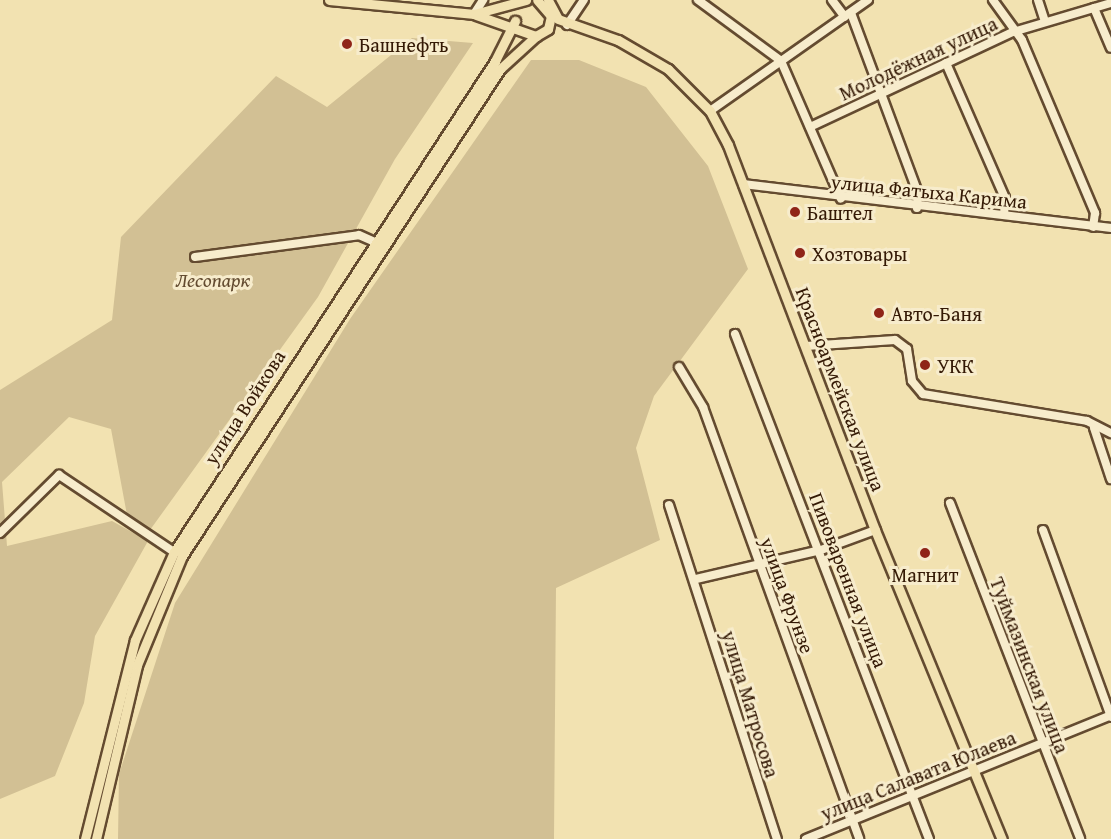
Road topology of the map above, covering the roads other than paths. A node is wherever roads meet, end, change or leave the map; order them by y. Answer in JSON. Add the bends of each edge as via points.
{"nodes":[{"id":1,"x":329,"y":0,"type":"edge"},
{"id":2,"x":483,"y":0,"type":"edge"},
{"id":3,"x":527,"y":0,"type":"edge"},
{"id":4,"x":537,"y":0,"type":"edge"},
{"id":5,"x":584,"y":0,"type":"edge"},
{"id":6,"x":698,"y":0,"type":"edge"},
{"id":7,"x":832,"y":0,"type":"edge"},
{"id":8,"x":868,"y":0,"type":"edge"},
{"id":9,"x":993,"y":0,"type":"edge"},
{"id":10,"x":1038,"y":0,"type":"edge"},
{"id":11,"x":1111,"y":3,"type":"edge"},
{"id":12,"x":549,"y":5,"type":"edge"},
{"id":13,"x":1094,"y":8,"type":"junction"},
{"id":14,"x":474,"y":14,"type":"junction"},
{"id":15,"x":848,"y":15,"type":"junction"},
{"id":16,"x":1045,"y":21,"type":"junction"},
{"id":17,"x":512,"y":25,"type":"junction"},
{"id":18,"x":567,"y":25,"type":"junction"},
{"id":19,"x":1013,"y":32,"type":"junction"},
{"id":20,"x":539,"y":34,"type":"junction"},
{"id":21,"x":1111,"y":48,"type":"edge"},
{"id":22,"x":781,"y":61,"type":"junction"},
{"id":23,"x":946,"y":63,"type":"junction"},
{"id":24,"x":880,"y":94,"type":"junction"},
{"id":25,"x":710,"y":111,"type":"junction"},
{"id":26,"x":810,"y":128,"type":"junction"},
{"id":27,"x":743,"y":184,"type":"junction"},
{"id":28,"x":841,"y":199,"type":"junction"},
{"id":29,"x":917,"y":208,"type":"junction"},
{"id":30,"x":1004,"y":215,"type":"junction"},
{"id":31,"x":1093,"y":227,"type":"junction"},
{"id":32,"x":1111,"y":228,"type":"edge"},
{"id":33,"x":375,"y":242,"type":"junction"},
{"id":34,"x":195,"y":257,"type":"dead end"},
{"id":35,"x":735,"y":334,"type":"dead end"},
{"id":36,"x":806,"y":346,"type":"junction"},
{"id":37,"x":679,"y":367,"type":"dead end"},
{"id":38,"x":1094,"y":428,"type":"junction"},
{"id":39,"x":1111,"y":433,"type":"edge"},
{"id":40,"x":1111,"y":479,"type":"edge"},
{"id":41,"x":950,"y":504,"type":"dead end"},
{"id":42,"x":669,"y":505,"type":"dead end"},
{"id":43,"x":875,"y":530,"type":"junction"},
{"id":44,"x":1043,"y":530,"type":"dead end"},
{"id":45,"x":0,"y":533,"type":"edge"},
{"id":46,"x":821,"y":550,"type":"junction"},
{"id":47,"x":174,"y":552,"type":"junction"},
{"id":48,"x":759,"y":563,"type":"junction"},
{"id":49,"x":696,"y":579,"type":"junction"},
{"id":50,"x":1111,"y":716,"type":"edge"},
{"id":51,"x":1042,"y":742,"type":"junction"},
{"id":52,"x":972,"y":768,"type":"junction"},
{"id":53,"x":912,"y":797,"type":"junction"},
{"id":54,"x":852,"y":820,"type":"junction"},
{"id":55,"x":85,"y":839,"type":"edge"},
{"id":56,"x":96,"y":839,"type":"edge"},
{"id":57,"x":777,"y":839,"type":"edge"},
{"id":58,"x":806,"y":839,"type":"edge"},
{"id":59,"x":860,"y":839,"type":"edge"},
{"id":60,"x":929,"y":839,"type":"edge"},
{"id":61,"x":1002,"y":839,"type":"edge"},
{"id":62,"x":1080,"y":839,"type":"edge"}],
"edges":[{"from":1,"to":14,"type":"main road"},
{"from":2,"to":14,"type":"street"},
{"from":3,"to":14,"type":"main road"},
{"from":3,"to":17,"type":"main road","name":"улица Войкова"},
{"from":4,"to":12,"type":"main road"},
{"from":5,"to":18,"type":"street"},
{"from":6,"to":22,"type":"street"},
{"from":7,"to":15,"type":"street"},
{"from":8,"to":15,"type":"street"},
{"from":9,"to":19,"type":"street"},
{"from":10,"to":16,"type":"street"},
{"from":11,"to":13,"type":"street","name":"Молодёжная улица"},
{"from":12,"to":18,"type":"main road"},
{"from":12,"to":20,"type":"main road","via":[[550,23]]},
{"from":13,"to":16,"type":"street","name":"Молодёжная улица"},
{"from":13,"to":21,"type":"street"},
{"from":14,"to":17,"type":"main road"},
{"from":15,"to":22,"type":"street"},
{"from":15,"to":24,"type":"street"},
{"from":16,"to":19,"type":"street","name":"Молодёжная улица"},
{"from":17,"to":20,"type":"main road","via":[[521,32]]},
{"from":17,"to":33,"type":"main road","name":"улица Войкова","via":[[495,62]]},
{"from":18,"to":20,"type":"main road","name":"улица Войкова"},
{"from":18,"to":25,"type":"main road","name":"Красноармейская улица","via":[[618,40],[668,69]]},
{"from":19,"to":23,"type":"street","name":"Молодёжная улица"},
{"from":19,"to":31,"type":"street","via":[[1022,40],[1095,213]]},
{"from":20,"to":56,"type":"main road","name":"улица Войкова","via":[[517,50],[253,441],[182,556],[137,665]]},
{"from":22,"to":25,"type":"street"},
{"from":22,"to":26,"type":"street"},
{"from":23,"to":24,"type":"street","name":"Молодёжная улица"},
{"from":23,"to":30,"type":"street","via":[[1005,198]]},
{"from":24,"to":26,"type":"street","name":"Молодёжная улица"},
{"from":24,"to":29,"type":"street","via":[[918,193]]},
{"from":25,"to":27,"type":"main road","name":"Красноармейская улица"},
{"from":26,"to":28,"type":"street"},
{"from":27,"to":28,"type":"street","name":"улица Фатыха Карима"},
{"from":27,"to":36,"type":"main road","name":"Красноармейская улица"},
{"from":28,"to":29,"type":"street","name":"улица Фатыха Карима"},
{"from":29,"to":30,"type":"street","name":"улица Фатыха Карима"},
{"from":30,"to":31,"type":"street","name":"улица Фатыха Карима"},
{"from":31,"to":32,"type":"street","name":"улица Фатыха Карима"},
{"from":33,"to":34,"type":"street","via":[[359,235]]},
{"from":33,"to":47,"type":"main road","name":"улица Войкова"},
{"from":35,"to":46,"type":"street","name":"Пивоваренная улица"},
{"from":36,"to":38,"type":"street","via":[[894,340],[907,349],[912,381],[923,394],[1087,421]]},
{"from":36,"to":43,"type":"main road","name":"Красноармейская улица"},
{"from":37,"to":48,"type":"street","name":"улица Фрунзе","via":[[703,407]]},
{"from":38,"to":39,"type":"street"},
{"from":38,"to":40,"type":"street"},
{"from":41,"to":51,"type":"street","name":"Туймазинская улица"},
{"from":42,"to":49,"type":"street","name":"улица Матросова"},
{"from":43,"to":46,"type":"street"},
{"from":43,"to":52,"type":"main road","name":"Красноармейская улица"},
{"from":44,"to":50,"type":"street"},
{"from":45,"to":47,"type":"street","via":[[59,475]]},
{"from":46,"to":48,"type":"street"},
{"from":46,"to":53,"type":"street","name":"Пивоваренная улица"},
{"from":47,"to":55,"type":"main road","name":"улица Войкова","via":[[135,640]]},
{"from":48,"to":49,"type":"street"},
{"from":48,"to":54,"type":"street","name":"улица Фрунзе"},
{"from":49,"to":57,"type":"street","name":"улица Матросова"},
{"from":50,"to":51,"type":"street","name":"улица Салавата Юлаева"},
{"from":51,"to":52,"type":"street","name":"улица Салавата Юлаева"},
{"from":51,"to":62,"type":"street","name":"Туймазинская улица"},
{"from":52,"to":53,"type":"street","name":"улица Салавата Юлаева"},
{"from":52,"to":61,"type":"main road","name":"Красноармейская улица"},
{"from":53,"to":54,"type":"street","name":"улица Салавата Юлаева"},
{"from":53,"to":60,"type":"street","name":"Пивоваренная улица"},
{"from":54,"to":58,"type":"street","name":"улица Салавата Юлаева"},
{"from":54,"to":59,"type":"street","name":"улица Фрунзе"}]}
